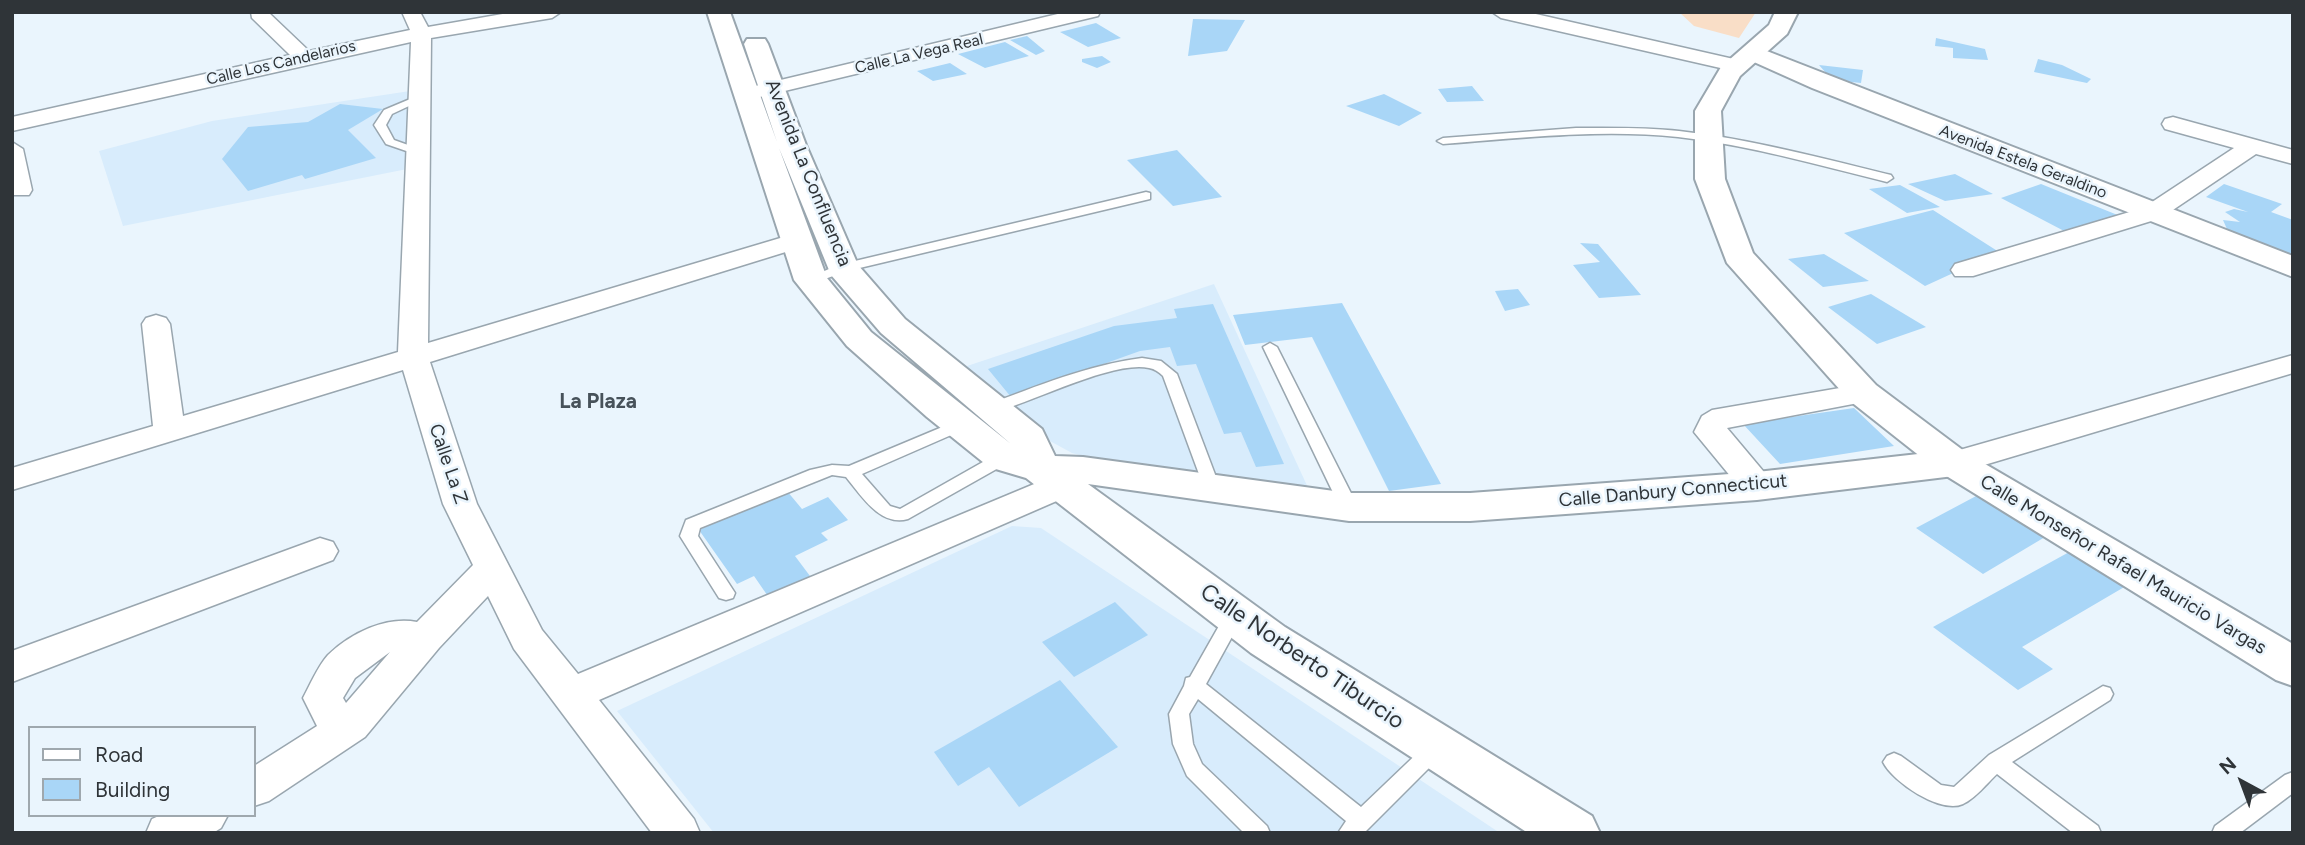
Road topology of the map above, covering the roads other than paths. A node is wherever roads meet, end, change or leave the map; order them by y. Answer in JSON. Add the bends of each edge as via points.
{"nodes":[{"id":1,"x":552,"y":12,"type":"edge"},
{"id":2,"x":719,"y":12,"type":"edge"},
{"id":3,"x":744,"y":12,"type":"edge"},
{"id":4,"x":1091,"y":12,"type":"edge"},
{"id":5,"x":1501,"y":12,"type":"edge"},
{"id":6,"x":1787,"y":12,"type":"edge"},
{"id":7,"x":258,"y":14,"type":"dead end"},
{"id":8,"x":1534,"y":15,"type":"edge"},
{"id":9,"x":416,"y":22,"type":"edge"},
{"id":10,"x":304,"y":58,"type":"junction"},
{"id":11,"x":1746,"y":60,"type":"junction"},
{"id":12,"x":760,"y":91,"type":"junction"},
{"id":13,"x":12,"y":124,"type":"edge"},
{"id":14,"x":2173,"y":124,"type":"dead end"},
{"id":15,"x":1709,"y":138,"type":"junction"},
{"id":16,"x":1443,"y":141,"type":"dead end"},
{"id":17,"x":2251,"y":148,"type":"junction"},
{"id":18,"x":12,"y":149,"type":"edge"},
{"id":19,"x":2293,"y":157,"type":"edge"},
{"id":20,"x":1887,"y":178,"type":"dead end"},
{"id":21,"x":20,"y":190,"type":"dead end"},
{"id":22,"x":1146,"y":196,"type":"dead end"},
{"id":23,"x":2152,"y":213,"type":"junction"},
{"id":24,"x":796,"y":242,"type":"junction"},
{"id":25,"x":2293,"y":267,"type":"edge"},
{"id":26,"x":843,"y":268,"type":"junction"},
{"id":27,"x":1964,"y":270,"type":"dead end"},
{"id":28,"x":811,"y":280,"type":"junction"},
{"id":29,"x":156,"y":324,"type":"dead end"},
{"id":30,"x":1270,"y":347,"type":"dead end"},
{"id":31,"x":413,"y":355,"type":"junction"},
{"id":32,"x":2293,"y":364,"type":"edge"},
{"id":33,"x":1863,"y":393,"type":"junction"},
{"id":34,"x":992,"y":408,"type":"junction"},
{"id":35,"x":959,"y":425,"type":"junction"},
{"id":36,"x":169,"y":430,"type":"junction"},
{"id":37,"x":1954,"y":463,"type":"junction"},
{"id":38,"x":1035,"y":471,"type":"junction"},
{"id":39,"x":851,"y":472,"type":"junction"},
{"id":40,"x":12,"y":479,"type":"edge"},
{"id":41,"x":1211,"y":485,"type":"junction"},
{"id":42,"x":1757,"y":486,"type":"junction"},
{"id":43,"x":1349,"y":507,"type":"junction"},
{"id":44,"x":320,"y":551,"type":"dead end"},
{"id":45,"x":492,"y":568,"type":"junction"},
{"id":46,"x":726,"y":593,"type":"dead end"},
{"id":47,"x":1235,"y":615,"type":"junction"},
{"id":48,"x":12,"y":667,"type":"edge"},
{"id":49,"x":2293,"y":667,"type":"edge"},
{"id":50,"x":1193,"y":684,"type":"junction"},
{"id":51,"x":2102,"y":694,"type":"dead end"},
{"id":52,"x":570,"y":695,"type":"junction"},
{"id":53,"x":1437,"y":747,"type":"junction"},
{"id":54,"x":1996,"y":761,"type":"junction"},
{"id":55,"x":1894,"y":762,"type":"dead end"},
{"id":56,"x":2293,"y":781,"type":"edge"},
{"id":57,"x":256,"y":787,"type":"edge"},
{"id":58,"x":202,"y":817,"type":"edge"},
{"id":59,"x":1356,"y":827,"type":"edge"},
{"id":60,"x":168,"y":833,"type":"edge"},
{"id":61,"x":678,"y":833,"type":"edge"},
{"id":62,"x":1259,"y":833,"type":"edge"},
{"id":63,"x":1573,"y":833,"type":"edge"},
{"id":64,"x":2090,"y":833,"type":"edge"},
{"id":65,"x":2223,"y":833,"type":"edge"}],
"edges":[{"from":1,"to":9,"type":"street","name":"Calle Los Candelarios"},
{"from":2,"to":12,"type":"street","name":"Avenida La Confluencia"},
{"from":3,"to":12,"type":"street","name":"Avenida La Confluencia"},
{"from":4,"to":12,"type":"street","name":"Calle La Vega Real","via":[[991,28]]},
{"from":5,"to":8,"type":"street"},
{"from":6,"to":11,"type":"street","name":"Calle Monseñor Rafael Mauricio Vargas","via":[[1779,29]]},
{"from":7,"to":10,"type":"street"},
{"from":8,"to":11,"type":"street"},
{"from":9,"to":10,"type":"street","name":"Calle Los Candelarios"},
{"from":9,"to":31,"type":"street","name":"Calle La Z","via":[[419,99]]},
{"from":10,"to":13,"type":"street","name":"Calle Los Candelarios"},
{"from":11,"to":15,"type":"street","name":"Calle Monseñor Rafael Mauricio Vargas","via":[[1731,72],[1708,111]]},
{"from":11,"to":23,"type":"street","name":"Avenida Estela Geraldino","via":[[1821,83]]},
{"from":12,"to":24,"type":"street","name":"Avenida La Confluencia"},
{"from":12,"to":26,"type":"street","name":"Avenida La Confluencia","via":[[792,145]]},
{"from":14,"to":17,"type":"street"},
{"from":15,"to":16,"type":"lane","via":[[1561,132]]},
{"from":15,"to":20,"type":"lane"},
{"from":15,"to":33,"type":"street","name":"Calle Monseñor Rafael Mauricio Vargas","via":[[1710,179],[1738,257]]},
{"from":17,"to":19,"type":"street"},
{"from":17,"to":23,"type":"street"},
{"from":18,"to":21,"type":"street"},
{"from":22,"to":26,"type":"lane"},
{"from":23,"to":25,"type":"street","name":"Avenida Estela Geraldino"},
{"from":23,"to":27,"type":"street"},
{"from":24,"to":28,"type":"street","name":"Avenida La Confluencia"},
{"from":24,"to":31,"type":"street"},
{"from":26,"to":28,"type":"lane"},
{"from":26,"to":34,"type":"street","name":"Avenida La Confluencia","via":[[892,326]]},
{"from":28,"to":35,"type":"street","name":"Avenida La Confluencia","via":[[859,339]]},
{"from":29,"to":36,"type":"street"},
{"from":30,"to":43,"type":"lane"},
{"from":31,"to":36,"type":"street"},
{"from":31,"to":45,"type":"street","name":"Calle La Z","via":[[460,504]]},
{"from":32,"to":37,"type":"street","name":"Calle Danbury Connecticut"},
{"from":33,"to":37,"type":"street","name":"Calle Monseñor Rafael Mauricio Vargas"},
{"from":33,"to":42,"type":"street","via":[[1713,423],[1710,432]]},
{"from":34,"to":38,"type":"street","name":"Avenida La Confluencia","via":[[1028,438]]},
{"from":34,"to":41,"type":"lane","via":[[1099,371],[1156,364],[1170,374]]},
{"from":35,"to":38,"type":"street","name":"Avenida La Confluencia"},
{"from":35,"to":39,"type":"lane"},
{"from":36,"to":40,"type":"street"},
{"from":37,"to":42,"type":"street","name":"Calle Danbury Connecticut"},
{"from":37,"to":49,"type":"street","name":"Calle Monseñor Rafael Mauricio Vargas"},
{"from":38,"to":39,"type":"lane","via":[[902,515],[884,510]]},
{"from":38,"to":41,"type":"street","name":"Calle Danbury Connecticut","via":[[1083,470]]},
{"from":38,"to":47,"type":"street","name":"Calle Norberto Tiburcio"},
{"from":38,"to":52,"type":"street"},
{"from":39,"to":46,"type":"lane","via":[[816,474],[692,524],[689,536]]},
{"from":41,"to":43,"type":"street","name":"Calle Danbury Connecticut"},
{"from":42,"to":43,"type":"street","name":"Calle Danbury Connecticut","via":[[1470,507]]},
{"from":44,"to":48,"type":"street"},
{"from":45,"to":52,"type":"street","name":"Calle La Z","via":[[528,639]]},
{"from":45,"to":57,"type":"street","via":[[351,725]]},
{"from":47,"to":50,"type":"lane"},
{"from":47,"to":53,"type":"street","name":"Calle Norberto Tiburcio"},
{"from":50,"to":59,"type":"lane"},
{"from":50,"to":62,"type":"lane","via":[[1179,714],[1182,744],[1194,770]]},
{"from":51,"to":54,"type":"lane"},
{"from":52,"to":61,"type":"street","name":"Calle La Z"},
{"from":53,"to":59,"type":"lane"},
{"from":53,"to":63,"type":"street","name":"Calle Norberto Tiburcio"},
{"from":54,"to":55,"type":"lane","via":[[1951,799],[1941,797]]},
{"from":54,"to":64,"type":"lane"},
{"from":56,"to":65,"type":"lane"},
{"from":58,"to":60,"type":"street"}]}
